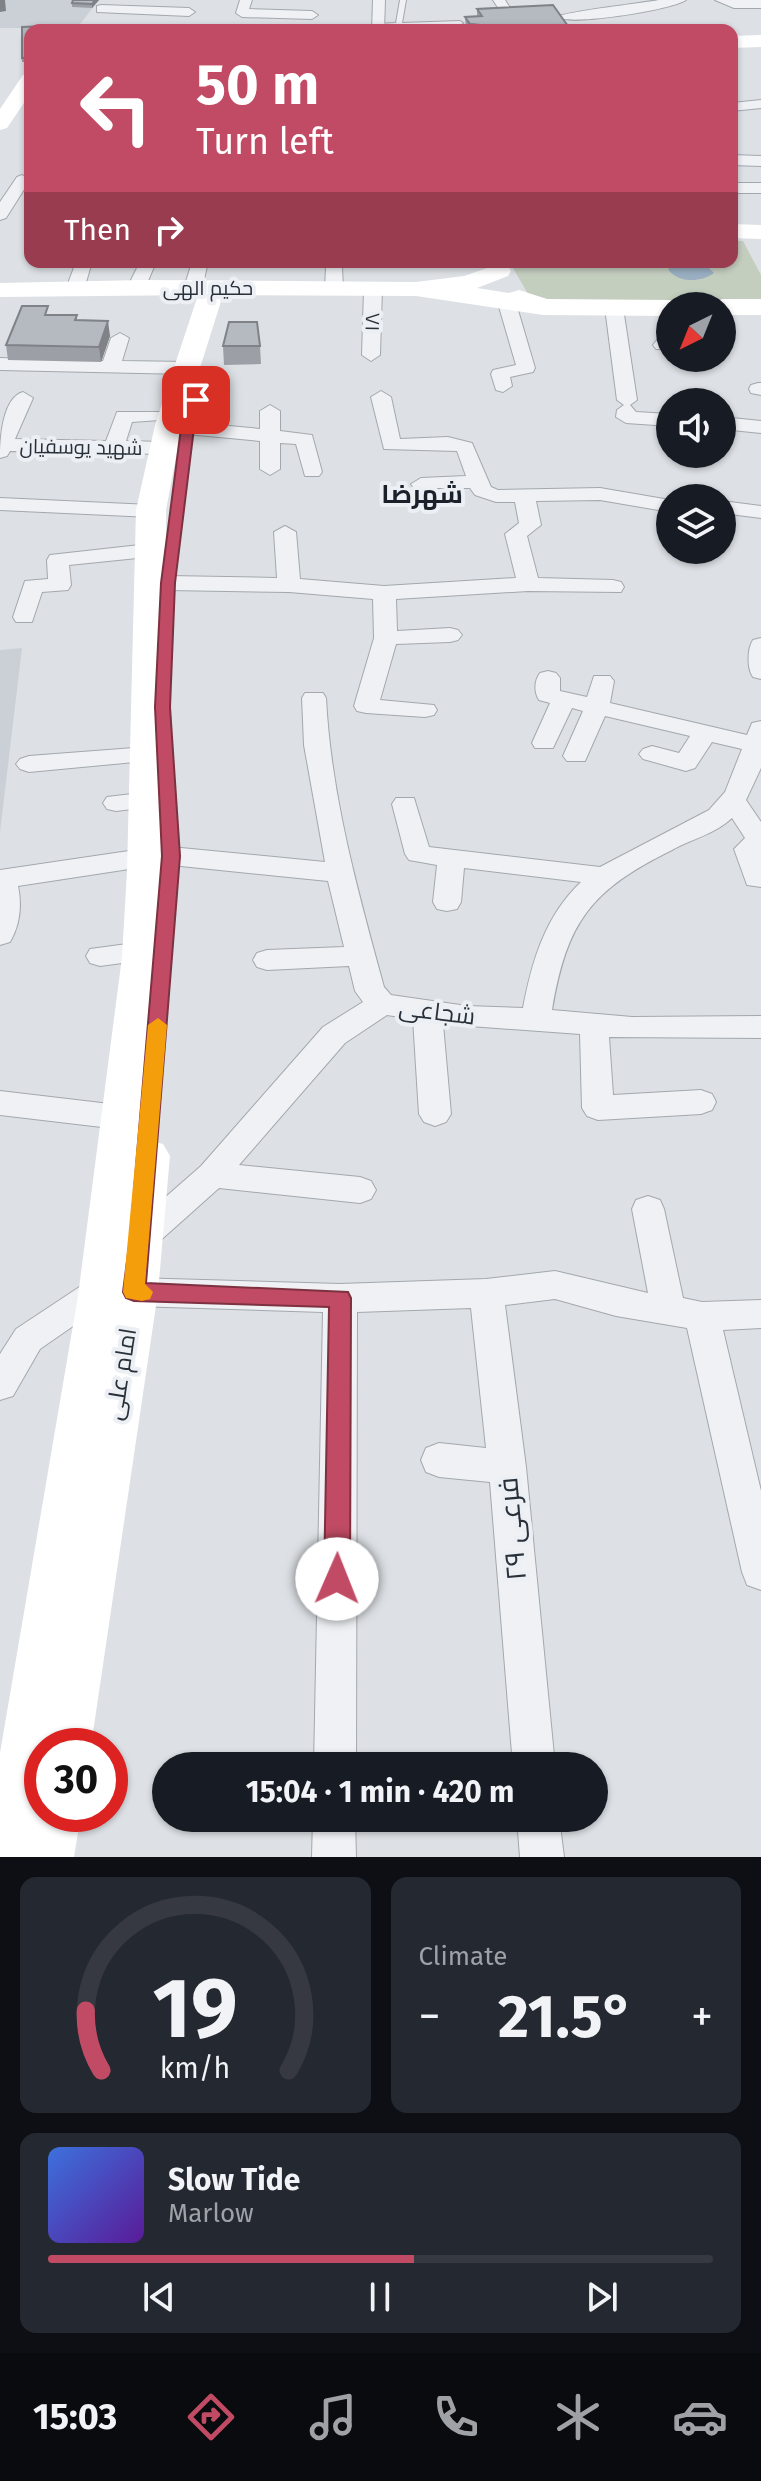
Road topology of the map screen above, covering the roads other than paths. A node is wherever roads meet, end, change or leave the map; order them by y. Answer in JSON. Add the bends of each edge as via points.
{"nodes":[{"id":1,"x":246,"y":0,"type":"edge"},
{"id":2,"x":379,"y":0,"type":"edge"},
{"id":3,"x":403,"y":0,"type":"edge"},
{"id":4,"x":579,"y":0,"type":"edge"},
{"id":5,"x":680,"y":0,"type":"edge"},
{"id":6,"x":721,"y":0,"type":"edge"},
{"id":7,"x":761,"y":4,"type":"edge"},
{"id":8,"x":101,"y":9,"type":"edge"},
{"id":9,"x":620,"y":9,"type":"junction"},
{"id":10,"x":189,"y":12,"type":"dead end"},
{"id":11,"x":312,"y":15,"type":"dead end"},
{"id":12,"x":582,"y":16,"type":"junction"},
{"id":13,"x":563,"y":17,"type":"edge"},
{"id":14,"x":460,"y":23,"type":"dead end"},
{"id":15,"x":378,"y":24,"type":"edge"},
{"id":16,"x":399,"y":24,"type":"edge"},
{"id":17,"x":430,"y":24,"type":"edge"},
{"id":18,"x":587,"y":24,"type":"edge"},
{"id":19,"x":761,"y":41,"type":"edge"},
{"id":20,"x":738,"y":42,"type":"edge"},
{"id":21,"x":24,"y":80,"type":"edge"},
{"id":22,"x":761,"y":104,"type":"edge"},
{"id":23,"x":738,"y":106,"type":"edge"},
{"id":24,"x":0,"y":124,"type":"edge"},
{"id":25,"x":738,"y":157,"type":"edge"},
{"id":26,"x":761,"y":161,"type":"edge"},
{"id":27,"x":22,"y":180,"type":"dead end"},
{"id":28,"x":738,"y":188,"type":"edge"},
{"id":29,"x":761,"y":188,"type":"edge"},
{"id":30,"x":0,"y":215,"type":"edge"},
{"id":31,"x":738,"y":231,"type":"edge"},
{"id":32,"x":761,"y":232,"type":"edge"},
{"id":33,"x":82,"y":268,"type":"edge"},
{"id":34,"x":145,"y":268,"type":"edge"},
{"id":35,"x":495,"y":268,"type":"edge"},
{"id":36,"x":500,"y":268,"type":"edge"},
{"id":37,"x":209,"y":281,"type":"edge"},
{"id":38,"x":136,"y":288,"type":"junction"},
{"id":39,"x":75,"y":289,"type":"junction"},
{"id":40,"x":373,"y":289,"type":"junction"},
{"id":41,"x":416,"y":289,"type":"junction"},
{"id":42,"x":0,"y":290,"type":"edge"},
{"id":43,"x":506,"y":300,"type":"junction"},
{"id":44,"x":543,"y":307,"type":"junction"},
{"id":45,"x":736,"y":307,"type":"edge"},
{"id":46,"x":761,"y":307,"type":"edge"},
{"id":47,"x":614,"y":308,"type":"junction"},
{"id":48,"x":656,"y":308,"type":"edge"},
{"id":49,"x":352,"y":336,"type":"dead end"},
{"id":50,"x":372,"y":336,"type":"junction"},
{"id":51,"x":120,"y":338,"type":"dead end"},
{"id":52,"x":371,"y":355,"type":"dead end"},
{"id":53,"x":0,"y":364,"type":"edge"},
{"id":54,"x":111,"y":366,"type":"junction"},
{"id":55,"x":187,"y":368,"type":"junction"},
{"id":56,"x":503,"y":386,"type":"dead end"},
{"id":57,"x":381,"y":397,"type":"dead end"},
{"id":58,"x":23,"y":398,"type":"dead end"},
{"id":59,"x":270,"y":411,"type":"dead end"},
{"id":60,"x":656,"y":419,"type":"edge"},
{"id":61,"x":736,"y":424,"type":"edge"},
{"id":62,"x":761,"y":427,"type":"edge"},
{"id":63,"x":168,"y":431,"type":"junction"},
{"id":64,"x":269,"y":435,"type":"junction"},
{"id":65,"x":1,"y":447,"type":"edge"},
{"id":66,"x":114,"y":447,"type":"junction"},
{"id":67,"x":270,"y":469,"type":"dead end"},
{"id":68,"x":312,"y":472,"type":"dead end"},
{"id":69,"x":479,"y":481,"type":"junction"},
{"id":70,"x":421,"y":484,"type":"dead end"},
{"id":71,"x":524,"y":495,"type":"junction"},
{"id":72,"x":0,"y":504,"type":"edge"},
{"id":73,"x":656,"y":504,"type":"edge"},
{"id":74,"x":285,"y":532,"type":"dead end"},
{"id":75,"x":156,"y":548,"type":"junction"},
{"id":76,"x":528,"y":584,"type":"junction"},
{"id":77,"x":289,"y":585,"type":"junction"},
{"id":78,"x":613,"y":587,"type":"dead end"},
{"id":79,"x":384,"y":593,"type":"junction"},
{"id":80,"x":24,"y":617,"type":"dead end"},
{"id":81,"x":450,"y":635,"type":"dead end"},
{"id":82,"x":386,"y":638,"type":"junction"},
{"id":83,"x":761,"y":645,"type":"edge"},
{"id":84,"x":761,"y":672,"type":"edge"},
{"id":85,"x":548,"y":678,"type":"dead end"},
{"id":86,"x":602,"y":681,"type":"dead end"},
{"id":87,"x":314,"y":698,"type":"dead end"},
{"id":88,"x":564,"y":699,"type":"junction"},
{"id":89,"x":597,"y":707,"type":"junction"},
{"id":90,"x":425,"y":710,"type":"dead end"},
{"id":91,"x":704,"y":734,"type":"junction"},
{"id":92,"x":759,"y":740,"type":"edge"},
{"id":93,"x":544,"y":743,"type":"dead end"},
{"id":94,"x":135,"y":744,"type":"junction"},
{"id":95,"x":652,"y":754,"type":"dead end"},
{"id":96,"x":576,"y":756,"type":"dead end"},
{"id":97,"x":29,"y":764,"type":"dead end"},
{"id":98,"x":733,"y":800,"type":"junction"},
{"id":99,"x":405,"y":804,"type":"dead end"},
{"id":100,"x":160,"y":857,"type":"junction"},
{"id":101,"x":451,"y":858,"type":"junction"},
{"id":102,"x":341,"y":873,"type":"junction"},
{"id":103,"x":604,"y":876,"type":"junction"},
{"id":104,"x":2,"y":879,"type":"edge"},
{"id":105,"x":757,"y":879,"type":"dead end"},
{"id":106,"x":447,"y":902,"type":"dead end"},
{"id":107,"x":0,"y":935,"type":"edge"},
{"id":108,"x":142,"y":952,"type":"junction"},
{"id":109,"x":100,"y":956,"type":"dead end"},
{"id":110,"x":360,"y":956,"type":"junction"},
{"id":111,"x":267,"y":960,"type":"dead end"},
{"id":112,"x":382,"y":1004,"type":"junction"},
{"id":113,"x":427,"y":1013,"type":"junction"},
{"id":114,"x":536,"y":1019,"type":"junction"},
{"id":115,"x":594,"y":1025,"type":"junction"},
{"id":116,"x":761,"y":1027,"type":"edge"},
{"id":117,"x":701,"y":1102,"type":"dead end"},
{"id":118,"x":0,"y":1103,"type":"edge"},
{"id":119,"x":435,"y":1114,"type":"dead end"},
{"id":120,"x":127,"y":1118,"type":"junction"},
{"id":121,"x":212,"y":1175,"type":"junction"},
{"id":122,"x":360,"y":1190,"type":"dead end"},
{"id":123,"x":648,"y":1209,"type":"dead end"},
{"id":124,"x":141,"y":1238,"type":"junction"},
{"id":125,"x":119,"y":1290,"type":"junction"},
{"id":126,"x":486,"y":1293,"type":"junction"},
{"id":127,"x":340,"y":1298,"type":"junction"},
{"id":128,"x":685,"y":1313,"type":"junction"},
{"id":129,"x":761,"y":1314,"type":"edge"},
{"id":130,"x":0,"y":1385,"type":"edge"},
{"id":131,"x":439,"y":1460,"type":"dead end"},
{"id":132,"x":507,"y":1467,"type":"junction"},
{"id":133,"x":761,"y":1572,"type":"edge"},
{"id":134,"x":63,"y":1728,"type":"edge"},
{"id":135,"x":335,"y":1752,"type":"edge"},
{"id":136,"x":533,"y":1752,"type":"edge"},
{"id":137,"x":47,"y":1832,"type":"edge"},
{"id":138,"x":334,"y":1832,"type":"edge"},
{"id":139,"x":539,"y":1832,"type":"edge"},
{"id":140,"x":13,"y":1857,"type":"edge"},
{"id":141,"x":43,"y":1857,"type":"edge"},
{"id":142,"x":334,"y":1857,"type":"edge"},
{"id":143,"x":542,"y":1857,"type":"edge"}],
"edges":[{"from":1,"to":11,"type":"street","via":[[242,13]]},
{"from":2,"to":15,"type":"street"},
{"from":3,"to":16,"type":"lane"},
{"from":4,"to":9,"type":"street"},
{"from":5,"to":9,"type":"street"},
{"from":6,"to":7,"type":"street"},
{"from":8,"to":10,"type":"street"},
{"from":9,"to":12,"type":"street"},
{"from":12,"to":13,"type":"street"},
{"from":12,"to":18,"type":"street"},
{"from":14,"to":17,"type":"lane"},
{"from":19,"to":20,"type":"main road"},
{"from":21,"to":24,"type":"main road"},
{"from":22,"to":23,"type":"street"},
{"from":25,"to":26,"type":"street"},
{"from":27,"to":30,"type":"street"},
{"from":28,"to":29,"type":"street"},
{"from":31,"to":32,"type":"main road"},
{"from":33,"to":39,"type":"street"},
{"from":34,"to":38,"type":"street"},
{"from":35,"to":41,"type":"main road","via":[[468,283]]},
{"from":36,"to":44,"type":"main road","via":[[507,292]]},
{"from":37,"to":38,"type":"main road","name":"حکیم الهی"},
{"from":37,"to":40,"type":"main road","name":"حکیم الهی","via":[[334,278]]},
{"from":37,"to":55,"type":"main road"},
{"from":37,"to":63,"type":"main road","name":"امام علی"},
{"from":38,"to":39,"type":"main road","name":"حکیم الهی"},
{"from":39,"to":42,"type":"main road","name":"حکیم الهی"},
{"from":40,"to":41,"type":"main road","name":"حکیم الهی"},
{"from":40,"to":50,"type":"street","name":"۱۸"},
{"from":41,"to":43,"type":"main road"},
{"from":43,"to":44,"type":"main road"},
{"from":43,"to":56,"type":"street","via":[[526,368],[500,374]]},
{"from":44,"to":47,"type":"main road"},
{"from":45,"to":46,"type":"main road"},
{"from":47,"to":48,"type":"main road"},
{"from":47,"to":60,"type":"street","via":[[626,417]]},
{"from":49,"to":50,"type":"street"},
{"from":50,"to":52,"type":"street","name":"۱۸"},
{"from":51,"to":54,"type":"street"},
{"from":53,"to":54,"type":"street"},
{"from":54,"to":55,"type":"street"},
{"from":55,"to":63,"type":"main road"},
{"from":57,"to":69,"type":"street","via":[[391,445],[465,447]]},
{"from":58,"to":65,"type":"street"},
{"from":59,"to":64,"type":"street"},
{"from":61,"to":62,"type":"street"},
{"from":63,"to":64,"type":"street","name":"شهید یوسفیان"},
{"from":63,"to":66,"type":"street","name":"شهید یوسفیان"},
{"from":63,"to":66,"type":"street","via":[[124,416]]},
{"from":63,"to":75,"type":"main road"},
{"from":63,"to":75,"type":"main road","name":"امام علی"},
{"from":64,"to":67,"type":"street"},
{"from":64,"to":68,"type":"street","name":"شهید یوسفیان","via":[[305,439]]},
{"from":65,"to":66,"type":"street","name":"شهید یوسفیان","via":[[86,453]]},
{"from":69,"to":70,"type":"street"},
{"from":69,"to":71,"type":"street","via":[[482,491],[496,496]]},
{"from":71,"to":73,"type":"street","via":[[600,494]]},
{"from":71,"to":76,"type":"street","via":[[530,525],[516,534]]},
{"from":72,"to":75,"type":"street"},
{"from":74,"to":77,"type":"street"},
{"from":75,"to":77,"type":"street"},
{"from":75,"to":80,"type":"street","via":[[58,560],[60,585],[33,586]]},
{"from":75,"to":94,"type":"main road"},
{"from":75,"to":100,"type":"main road","name":"امام علی","via":[[163,707]]},
{"from":76,"to":78,"type":"street"},
{"from":76,"to":79,"type":"street"},
{"from":77,"to":79,"type":"street"},
{"from":79,"to":82,"type":"street"},
{"from":81,"to":82,"type":"street"},
{"from":82,"to":90,"type":"street","via":[[366,706]]},
{"from":83,"to":84,"type":"street"},
{"from":85,"to":88,"type":"street","via":[[548,695]]},
{"from":86,"to":89,"type":"street"},
{"from":87,"to":102,"type":"street","name":"شجاعی","via":[[316,745]]},
{"from":88,"to":89,"type":"street"},
{"from":88,"to":93,"type":"street"},
{"from":89,"to":91,"type":"street"},
{"from":89,"to":96,"type":"street"},
{"from":91,"to":92,"type":"street"},
{"from":91,"to":95,"type":"street","via":[[686,763]]},
{"from":92,"to":98,"type":"street"},
{"from":94,"to":97,"type":"street"},
{"from":94,"to":100,"type":"main road","via":[[133,802]]},
{"from":98,"to":103,"type":"street","via":[[722,815],[620,863]]},
{"from":98,"to":105,"type":"street","via":[[760,840],[747,849]]},
{"from":99,"to":101,"type":"street","via":[[418,854]]},
{"from":100,"to":102,"type":"street"},
{"from":100,"to":104,"type":"street"},
{"from":100,"to":108,"type":"main road"},
{"from":100,"to":124,"type":"main road","name":"امام علی"},
{"from":101,"to":103,"type":"street"},
{"from":101,"to":106,"type":"street"},
{"from":102,"to":110,"type":"street","name":"شجاعی"},
{"from":103,"to":114,"type":"street","via":[[584,892],[557,933],[543,972]]},
{"from":104,"to":107,"type":"street","via":[[8,904]]},
{"from":108,"to":109,"type":"street"},
{"from":108,"to":120,"type":"main road"},
{"from":110,"to":111,"type":"street"},
{"from":110,"to":112,"type":"street","name":"شجاعی","via":[[370,991]]},
{"from":112,"to":113,"type":"street","name":"شجاعی"},
{"from":112,"to":121,"type":"street","via":[[334,1035]]},
{"from":113,"to":114,"type":"street","name":"شجاعی"},
{"from":113,"to":119,"type":"street"},
{"from":114,"to":115,"type":"street","name":"شجاعی"},
{"from":115,"to":116,"type":"street","name":"شجاعی"},
{"from":115,"to":117,"type":"street","via":[[598,1108]]},
{"from":118,"to":120,"type":"street"},
{"from":120,"to":125,"type":"main road"},
{"from":121,"to":122,"type":"street"},
{"from":121,"to":124,"type":"street"},
{"from":123,"to":128,"type":"street"},
{"from":124,"to":125,"type":"main road","name":"امام علی"},
{"from":125,"to":127,"type":"street"},
{"from":125,"to":130,"type":"street","via":[[28,1339]]},
{"from":125,"to":134,"type":"main road","name":"امام علی"},
{"from":125,"to":140,"type":"main road"},
{"from":126,"to":127,"type":"street"},
{"from":126,"to":128,"type":"street","via":[[555,1285]]},
{"from":126,"to":132,"type":"street","name":"فرعی ۲۹"},
{"from":127,"to":135,"type":"street"},
{"from":128,"to":129,"type":"street"},
{"from":128,"to":133,"type":"street"},
{"from":131,"to":132,"type":"street"},
{"from":132,"to":136,"type":"street","name":"فرعی ۲۹"},
{"from":137,"to":141,"type":"main road"},
{"from":138,"to":142,"type":"street"},
{"from":139,"to":143,"type":"street"}]}
